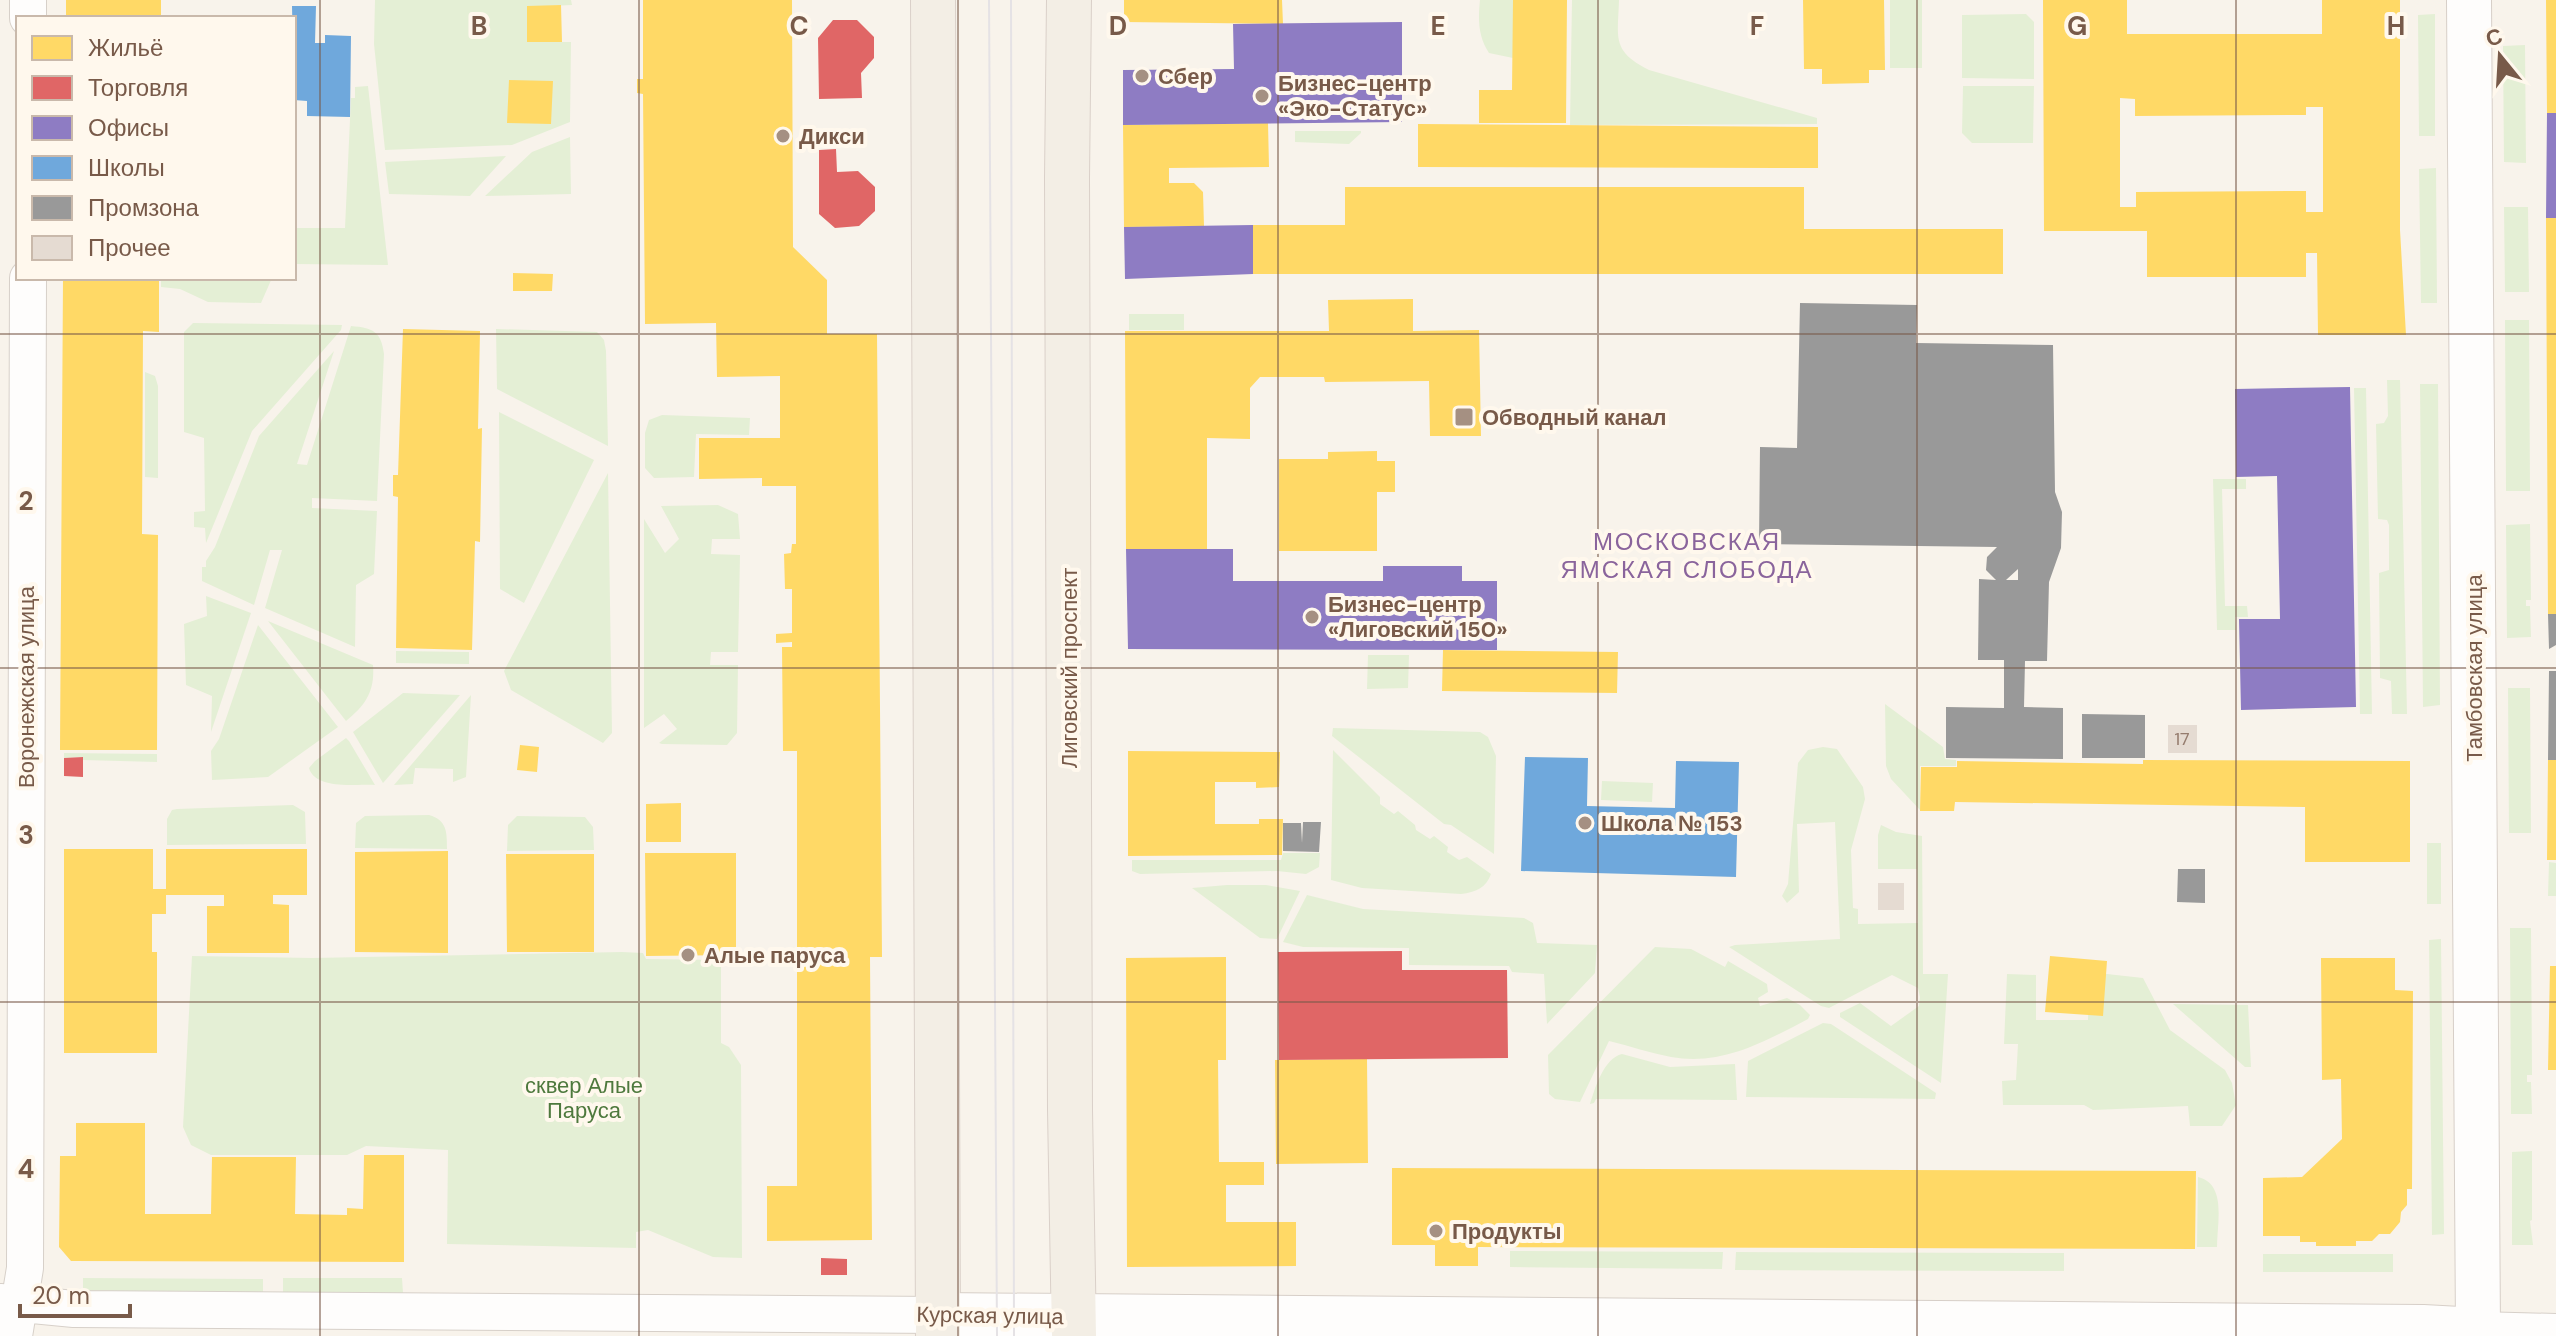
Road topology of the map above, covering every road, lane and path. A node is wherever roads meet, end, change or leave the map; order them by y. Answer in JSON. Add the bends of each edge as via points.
{"nodes":[{"id":1,"x":933,"y":0,"type":"edge"},
{"id":2,"x":1069,"y":0,"type":"edge"},
{"id":3,"x":2469,"y":0,"type":"edge"},
{"id":4,"x":28,"y":280,"type":"edge"},
{"id":5,"x":11,"y":1314,"type":"edge"},
{"id":6,"x":938,"y":1325,"type":"edge"},
{"id":7,"x":1074,"y":1326,"type":"edge"},
{"id":8,"x":2556,"y":1332,"type":"edge"},
{"id":9,"x":2478,"y":1333,"type":"edge"}],
"edges":[{"from":1,"to":6,"type":"main road"},
{"from":2,"to":7,"type":"main road","name":"Лиговский проспект"},
{"from":3,"to":9,"type":"street","name":"Тамбовская улица"},
{"from":4,"to":5,"type":"street","name":"Воронежская улица","via":[[25,1268]]},
{"from":5,"to":6,"type":"street","name":"Курская улица","via":[[74,1309]]},
{"from":6,"to":7,"type":"street","name":"Курская улица"},
{"from":7,"to":9,"type":"street","name":"Курская улица","via":[[2423,1327]]},
{"from":8,"to":9,"type":"street","name":"Курская улица"}]}
